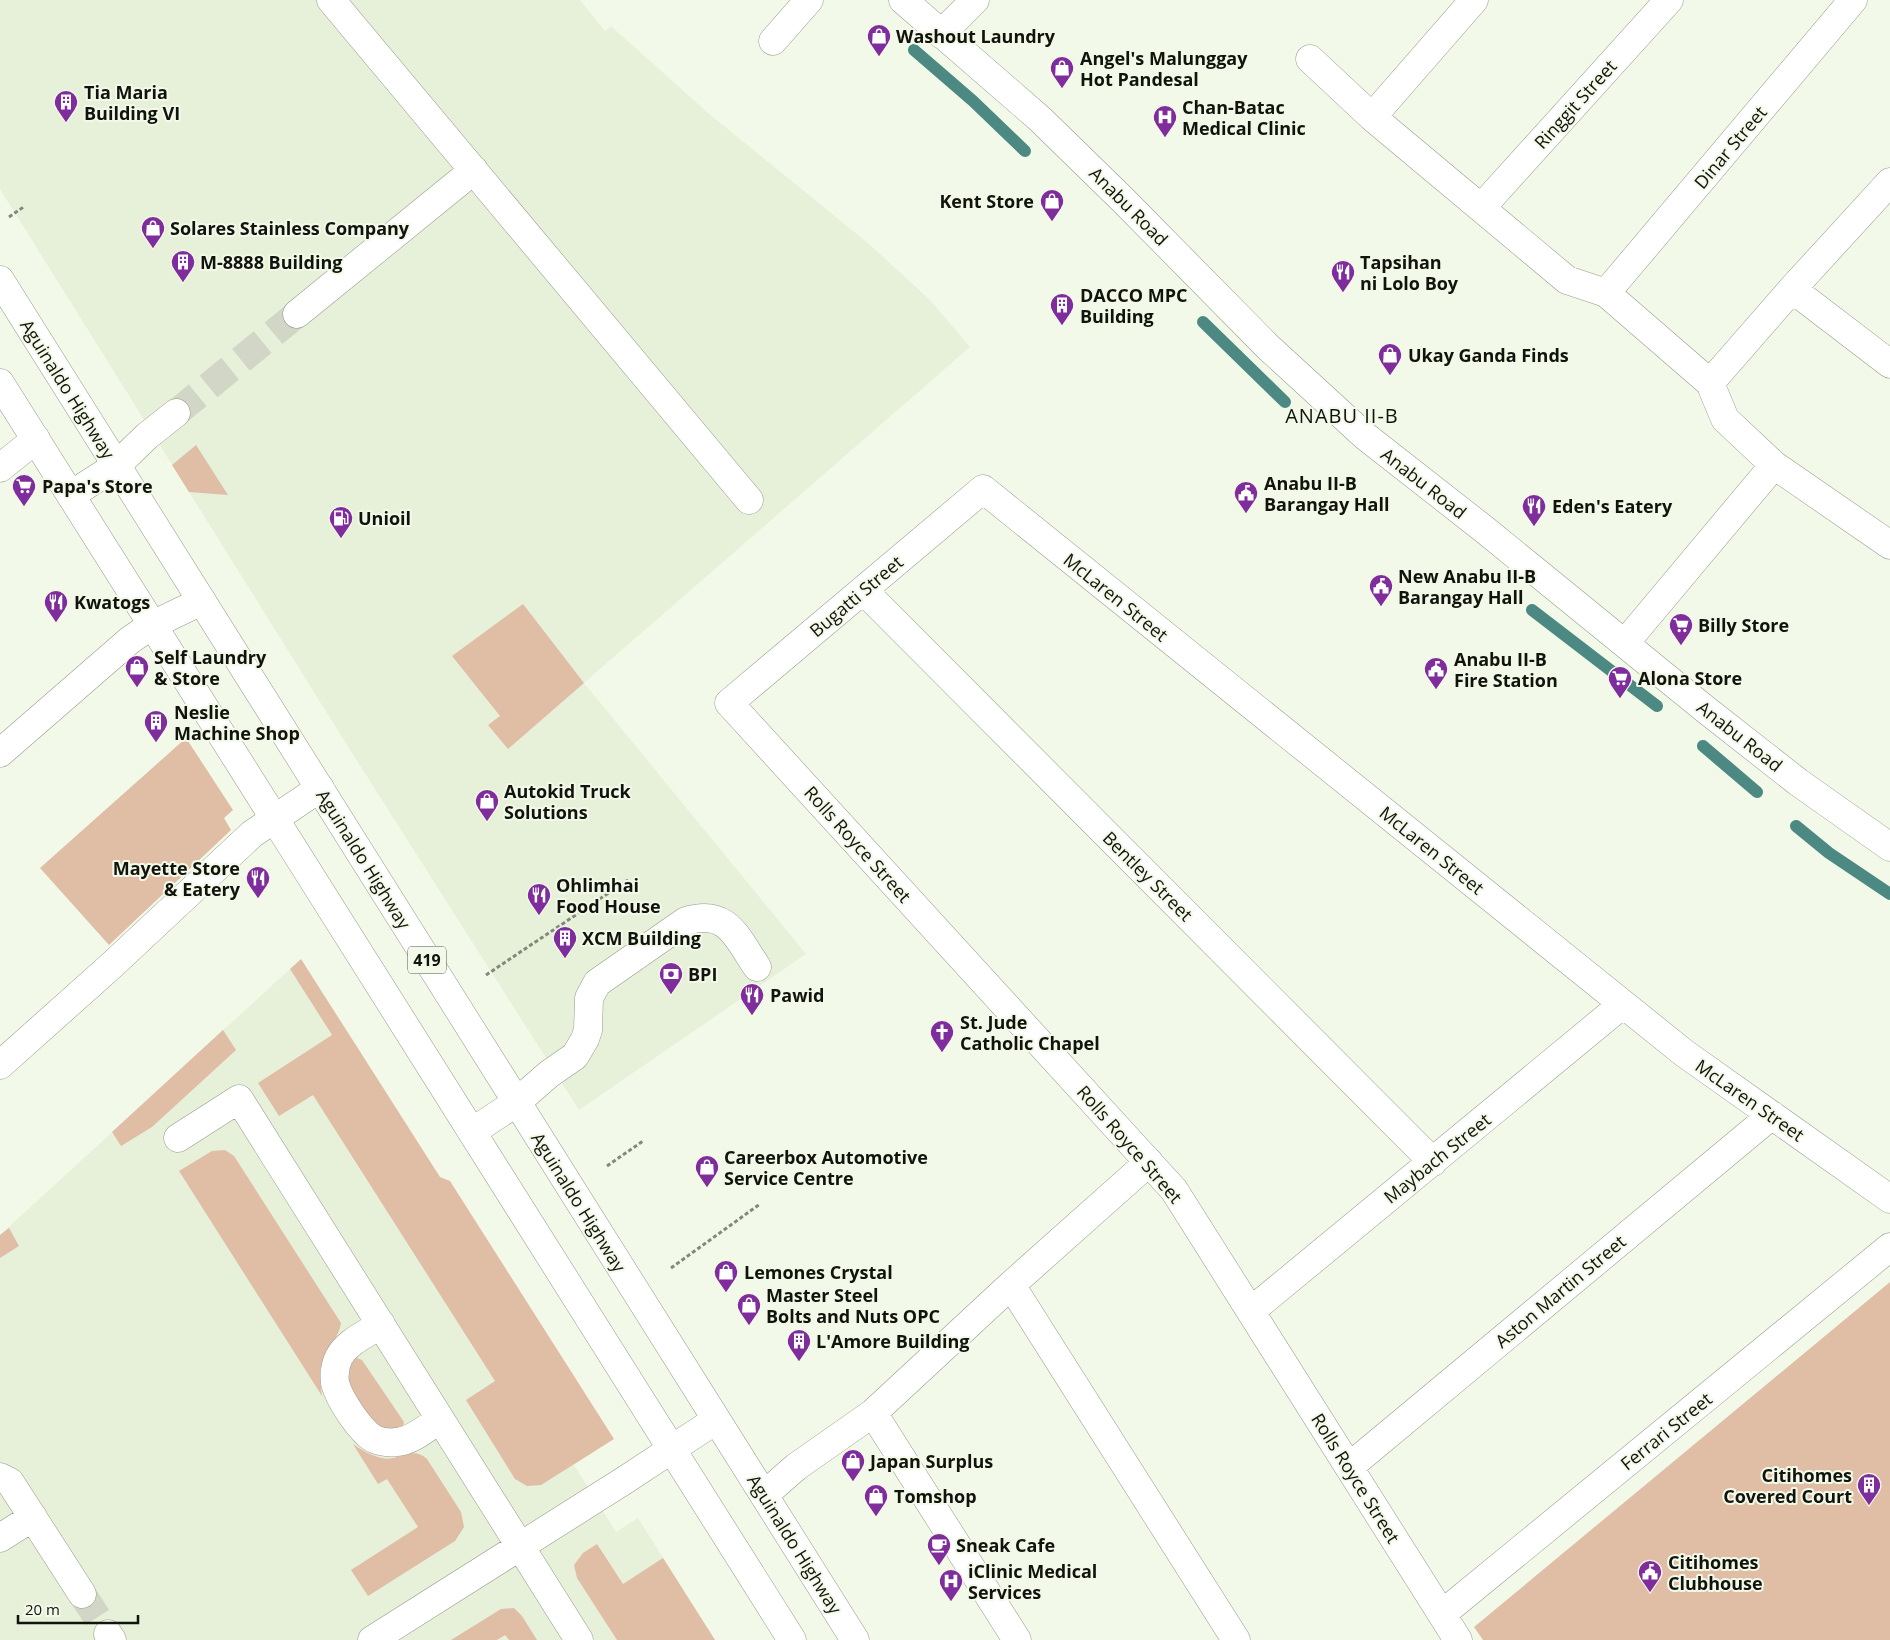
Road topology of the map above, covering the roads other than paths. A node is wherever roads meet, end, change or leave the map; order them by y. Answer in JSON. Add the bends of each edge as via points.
{"nodes":[{"id":1,"x":331,"y":0,"type":"edge"},
{"id":2,"x":809,"y":0,"type":"edge"},
{"id":3,"x":903,"y":0,"type":"edge"},
{"id":4,"x":975,"y":0,"type":"edge"},
{"id":5,"x":1474,"y":0,"type":"edge"},
{"id":6,"x":1669,"y":0,"type":"edge"},
{"id":7,"x":1853,"y":0,"type":"edge"},
{"id":8,"x":941,"y":34,"type":"junction"},
{"id":9,"x":773,"y":41,"type":"dead end"},
{"id":10,"x":1310,"y":59,"type":"dead end"},
{"id":11,"x":1372,"y":117,"type":"junction"},
{"id":12,"x":474,"y":170,"type":"junction"},
{"id":13,"x":1890,"y":182,"type":"edge"},
{"id":14,"x":1481,"y":208,"type":"junction"},
{"id":15,"x":0,"y":280,"type":"edge"},
{"id":16,"x":1792,"y":289,"type":"junction"},
{"id":17,"x":1606,"y":293,"type":"junction"},
{"id":18,"x":297,"y":314,"type":"tunnel mouth"},
{"id":19,"x":1890,"y":364,"type":"edge"},
{"id":20,"x":0,"y":383,"type":"edge"},
{"id":21,"x":1710,"y":383,"type":"junction"},
{"id":22,"x":176,"y":413,"type":"tunnel mouth"},
{"id":23,"x":36,"y":439,"type":"junction"},
{"id":24,"x":1774,"y":465,"type":"junction"},
{"id":25,"x":116,"y":466,"type":"junction"},
{"id":26,"x":0,"y":468,"type":"edge"},
{"id":27,"x":983,"y":489,"type":"joint"},
{"id":28,"x":71,"y":495,"type":"junction"},
{"id":29,"x":749,"y":500,"type":"dead end"},
{"id":30,"x":1890,"y":545,"type":"edge"},
{"id":31,"x":863,"y":590,"type":"junction"},
{"id":32,"x":202,"y":601,"type":"junction"},
{"id":33,"x":152,"y":625,"type":"junction"},
{"id":34,"x":1625,"y":644,"type":"junction"},
{"id":35,"x":728,"y":703,"type":"joint"},
{"id":36,"x":0,"y":753,"type":"edge"},
{"id":37,"x":320,"y":788,"type":"junction"},
{"id":38,"x":275,"y":819,"type":"junction"},
{"id":39,"x":1890,"y":847,"type":"edge"},
{"id":40,"x":757,"y":967,"type":"dead end"},
{"id":41,"x":1623,"y":1004,"type":"junction"},
{"id":42,"x":0,"y":1065,"type":"edge"},
{"id":43,"x":516,"y":1102,"type":"junction"},
{"id":44,"x":1772,"y":1115,"type":"junction"},
{"id":45,"x":472,"y":1132,"type":"junction"},
{"id":46,"x":178,"y":1138,"type":"dead end"},
{"id":47,"x":1149,"y":1162,"type":"junction"},
{"id":48,"x":1433,"y":1162,"type":"junction"},
{"id":49,"x":1890,"y":1199,"type":"edge"},
{"id":50,"x":1890,"y":1247,"type":"edge"},
{"id":51,"x":1011,"y":1285,"type":"junction"},
{"id":52,"x":1250,"y":1311,"type":"junction"},
{"id":53,"x":381,"y":1324,"type":"junction"},
{"id":54,"x":873,"y":1413,"type":"junction"},
{"id":55,"x":440,"y":1419,"type":"junction"},
{"id":56,"x":716,"y":1420,"type":"junction"},
{"id":57,"x":672,"y":1449,"type":"junction"},
{"id":58,"x":1349,"y":1467,"type":"junction"},
{"id":59,"x":0,"y":1477,"type":"edge"},
{"id":60,"x":764,"y":1495,"type":"junction"},
{"id":61,"x":33,"y":1517,"type":"junction"},
{"id":62,"x":0,"y":1538,"type":"edge"},
{"id":63,"x":520,"y":1546,"type":"junction"},
{"id":64,"x":82,"y":1594,"type":"tunnel mouth"},
{"id":65,"x":1442,"y":1614,"type":"junction"},
{"id":66,"x":372,"y":1640,"type":"edge"},
{"id":67,"x":579,"y":1640,"type":"edge"},
{"id":68,"x":792,"y":1640,"type":"edge"},
{"id":69,"x":855,"y":1640,"type":"edge"},
{"id":70,"x":1017,"y":1640,"type":"edge"},
{"id":71,"x":1236,"y":1640,"type":"edge"},
{"id":72,"x":1458,"y":1640,"type":"edge"}],
"edges":[{"from":1,"to":12,"type":"main road"},
{"from":2,"to":9,"type":"main road"},
{"from":3,"to":8,"type":"main road","name":"Anabu Road"},
{"from":4,"to":8,"type":"main road"},
{"from":5,"to":11,"type":"main road"},
{"from":6,"to":14,"type":"main road","name":"Ringgit Street"},
{"from":7,"to":17,"type":"main road","name":"Dinar Street"},
{"from":8,"to":34,"type":"main road","name":"Anabu Road","via":[[1040,119],[1268,347],[1365,436]]},
{"from":10,"to":11,"type":"main road"},
{"from":11,"to":14,"type":"main road"},
{"from":12,"to":18,"type":"main road"},
{"from":12,"to":29,"type":"main road"},
{"from":13,"to":16,"type":"main road"},
{"from":14,"to":17,"type":"main road","via":[[1568,280]]},
{"from":15,"to":25,"type":"main road","name":"Aguinaldo Highway","number":"419"},
{"from":16,"to":19,"type":"main road"},
{"from":16,"to":21,"type":"main road"},
{"from":17,"to":21,"type":"main road"},
{"from":20,"to":23,"type":"main road"},
{"from":21,"to":24,"type":"main road","via":[[1725,419]]},
{"from":22,"to":25,"type":"main road"},
{"from":23,"to":26,"type":"main road"},
{"from":23,"to":28,"type":"main road"},
{"from":24,"to":30,"type":"main road"},
{"from":24,"to":34,"type":"main road"},
{"from":25,"to":28,"type":"main road"},
{"from":25,"to":32,"type":"main road","name":"Aguinaldo Highway","number":"419"},
{"from":27,"to":31,"type":"main road","name":"Bugatti Street"},
{"from":27,"to":41,"type":"main road","name":"McLaren Street"},
{"from":28,"to":33,"type":"main road"},
{"from":31,"to":35,"type":"main road","name":"Bugatti Street"},
{"from":31,"to":48,"type":"main road","name":"Bentley Street"},
{"from":32,"to":33,"type":"main road"},
{"from":32,"to":37,"type":"main road","name":"Aguinaldo Highway","number":"419"},
{"from":33,"to":36,"type":"main road","via":[[130,640]]},
{"from":33,"to":38,"type":"main road"},
{"from":34,"to":39,"type":"main road","name":"Anabu Road","via":[[1798,782]]},
{"from":35,"to":47,"type":"main road","name":"Rolls Royce Street"},
{"from":37,"to":38,"type":"main road"},
{"from":37,"to":43,"type":"main road","name":"Aguinaldo Highway","number":"419"},
{"from":38,"to":42,"type":"main road","via":[[252,834]]},
{"from":38,"to":45,"type":"main road"},
{"from":40,"to":43,"type":"main road","via":[[722,921],[711,917],[686,921],[597,983],[589,998],[588,1030],[582,1047]]},
{"from":41,"to":44,"type":"main road","name":"McLaren Street","via":[[1684,1054]]},
{"from":41,"to":48,"type":"main road","name":"Maybach Street"},
{"from":43,"to":45,"type":"main road"},
{"from":43,"to":56,"type":"main road","name":"Aguinaldo Highway","number":"419"},
{"from":44,"to":49,"type":"main road","name":"McLaren Street"},
{"from":44,"to":58,"type":"main road","name":"Aston Martin Street"},
{"from":45,"to":57,"type":"main road"},
{"from":46,"to":53,"type":"main road","via":[[239,1099]]},
{"from":47,"to":51,"type":"main road"},
{"from":47,"to":52,"type":"main road","name":"Rolls Royce Street","via":[[1174,1190]]},
{"from":48,"to":52,"type":"main road","name":"Maybach Street"},
{"from":50,"to":65,"type":"main road","name":"Ferrari Street"},
{"from":51,"to":54,"type":"main road"},
{"from":51,"to":71,"type":"main road"},
{"from":52,"to":58,"type":"main road","name":"Rolls Royce Street"},
{"from":53,"to":55,"type":"main road"},
{"from":53,"to":55,"type":"main road","via":[[352,1342],[339,1358],[335,1382],[340,1396],[366,1433],[385,1442],[411,1437]]},
{"from":54,"to":60,"type":"main road","via":[[796,1466]]},
{"from":54,"to":70,"type":"main road"},
{"from":55,"to":63,"type":"main road"},
{"from":56,"to":57,"type":"main road"},
{"from":56,"to":60,"type":"main road","name":"Aguinaldo Highway","number":"419"},
{"from":57,"to":63,"type":"main road"},
{"from":57,"to":68,"type":"main road"},
{"from":58,"to":65,"type":"main road","name":"Rolls Royce Street"},
{"from":59,"to":61,"type":"main road","via":[[10,1482]]},
{"from":60,"to":69,"type":"main road","name":"Aguinaldo Highway","number":"419"},
{"from":61,"to":62,"type":"main road"},
{"from":61,"to":64,"type":"main road"},
{"from":63,"to":66,"type":"main road"},
{"from":63,"to":67,"type":"main road"},
{"from":65,"to":72,"type":"main road","name":"Rolls Royce Street"}]}
